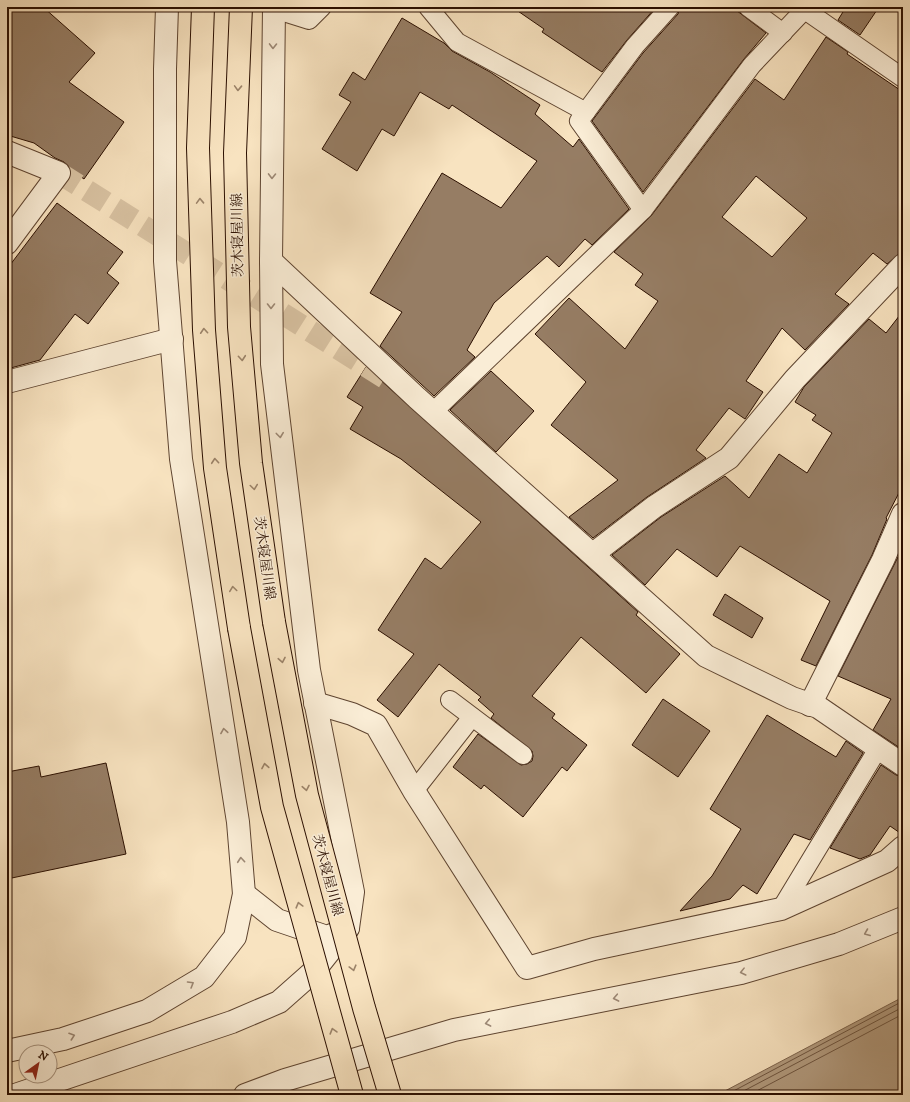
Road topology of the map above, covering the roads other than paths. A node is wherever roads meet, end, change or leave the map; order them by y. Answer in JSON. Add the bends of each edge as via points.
{"nodes":[{"id":1,"x":167,"y":7,"type":"edge"},
{"id":2,"x":203,"y":7,"type":"edge"},
{"id":3,"x":241,"y":7,"type":"edge"},
{"id":4,"x":322,"y":7,"type":"edge"},
{"id":5,"x":428,"y":7,"type":"edge"},
{"id":6,"x":670,"y":7,"type":"edge"},
{"id":7,"x":748,"y":7,"type":"edge"},
{"id":8,"x":274,"y":8,"type":"edge"},
{"id":9,"x":806,"y":8,"type":"edge"},
{"id":10,"x":783,"y":33,"type":"junction"},
{"id":11,"x":903,"y":78,"type":"edge"},
{"id":12,"x":586,"y":112,"type":"junction"},
{"id":13,"x":7,"y":152,"type":"edge"},
{"id":14,"x":643,"y":210,"type":"junction"},
{"id":15,"x":7,"y":243,"type":"edge"},
{"id":16,"x":271,"y":262,"type":"junction"},
{"id":17,"x":903,"y":265,"type":"edge"},
{"id":18,"x":172,"y":339,"type":"junction"},
{"id":19,"x":7,"y":382,"type":"edge"},
{"id":20,"x":433,"y":412,"type":"junction"},
{"id":21,"x":903,"y":514,"type":"edge"},
{"id":22,"x":593,"y":554,"type":"junction"},
{"id":23,"x":450,"y":700,"type":"dead end"},
{"id":24,"x":316,"y":702,"type":"junction"},
{"id":25,"x":810,"y":705,"type":"junction"},
{"id":26,"x":472,"y":717,"type":"junction"},
{"id":27,"x":879,"y":747,"type":"junction"},
{"id":28,"x":523,"y":755,"type":"dead end"},
{"id":29,"x":903,"y":765,"type":"edge"},
{"id":30,"x":414,"y":791,"type":"junction"},
{"id":31,"x":903,"y":847,"type":"edge"},
{"id":32,"x":244,"y":894,"type":"junction"},
{"id":33,"x":781,"y":909,"type":"junction"},
{"id":34,"x":903,"y":918,"type":"edge"},
{"id":35,"x":348,"y":928,"type":"junction"},
{"id":36,"x":7,"y":1051,"type":"edge"},
{"id":37,"x":15,"y":1095,"type":"edge"},
{"id":38,"x":245,"y":1095,"type":"edge"},
{"id":39,"x":352,"y":1095,"type":"edge"},
{"id":40,"x":390,"y":1095,"type":"edge"}],
"edges":[{"from":1,"to":18,"type":"street","via":[[165,261]]},
{"from":39,"to":2,"type":"main road","one_way":true,"bridge":true,"via":[[272,806],[239,628],[216,468],[204,330],[198,148]]},
{"from":3,"to":40,"type":"main road","name":"茨木寝屋川線","one_way":true,"bridge":true,"via":[[235,153],[239,327],[251,462],[274,622],[307,795]]},
{"from":4,"to":8,"type":"lane","via":[[309,20]]},
{"from":5,"to":12,"type":"lane","via":[[456,42]]},
{"from":6,"to":12,"type":"lane","via":[[635,46]]},
{"from":7,"to":10,"type":"lane"},
{"from":8,"to":16,"type":"street","one_way":true},
{"from":9,"to":10,"type":"lane"},
{"from":9,"to":11,"type":"lane"},
{"from":10,"to":14,"type":"lane","via":[[752,65]]},
{"from":12,"to":14,"type":"lane","via":[[579,121]]},
{"from":13,"to":15,"type":"street","via":[[59,173]]},
{"from":14,"to":20,"type":"lane"},
{"from":16,"to":20,"type":"street"},
{"from":16,"to":24,"type":"street","one_way":true,"via":[[272,364],[309,670]]},
{"from":17,"to":22,"type":"street","via":[[795,379],[729,458],[654,507]]},
{"from":18,"to":19,"type":"street"},
{"from":32,"to":18,"type":"street","one_way":true,"via":[[238,822],[181,459]]},
{"from":20,"to":22,"type":"street"},
{"from":21,"to":25,"type":"street","via":[[883,560]]},
{"from":22,"to":25,"type":"street","via":[[706,656]]},
{"from":23,"to":26,"type":"lane"},
{"from":24,"to":30,"type":"street","via":[[376,725]]},
{"from":24,"to":35,"type":"street","via":[[353,892]]},
{"from":25,"to":27,"type":"street","via":[[818,707]]},
{"from":26,"to":28,"type":"lane"},
{"from":26,"to":30,"type":"lane"},
{"from":27,"to":29,"type":"street"},
{"from":27,"to":33,"type":"lane"},
{"from":30,"to":33,"type":"street","via":[[527,968],[594,949]]},
{"from":31,"to":33,"type":"street","via":[[887,861]]},
{"from":32,"to":35,"type":"street","via":[[277,920],[327,936]]},
{"from":36,"to":32,"type":"street","one_way":true,"via":[[63,1039],[147,1010],[204,977],[235,937]]},
{"from":34,"to":38,"type":"street","one_way":true,"via":[[839,944],[742,973],[454,1030],[285,1080]]},
{"from":35,"to":37,"type":"street","via":[[314,971],[279,1002],[232,1022]]}]}
